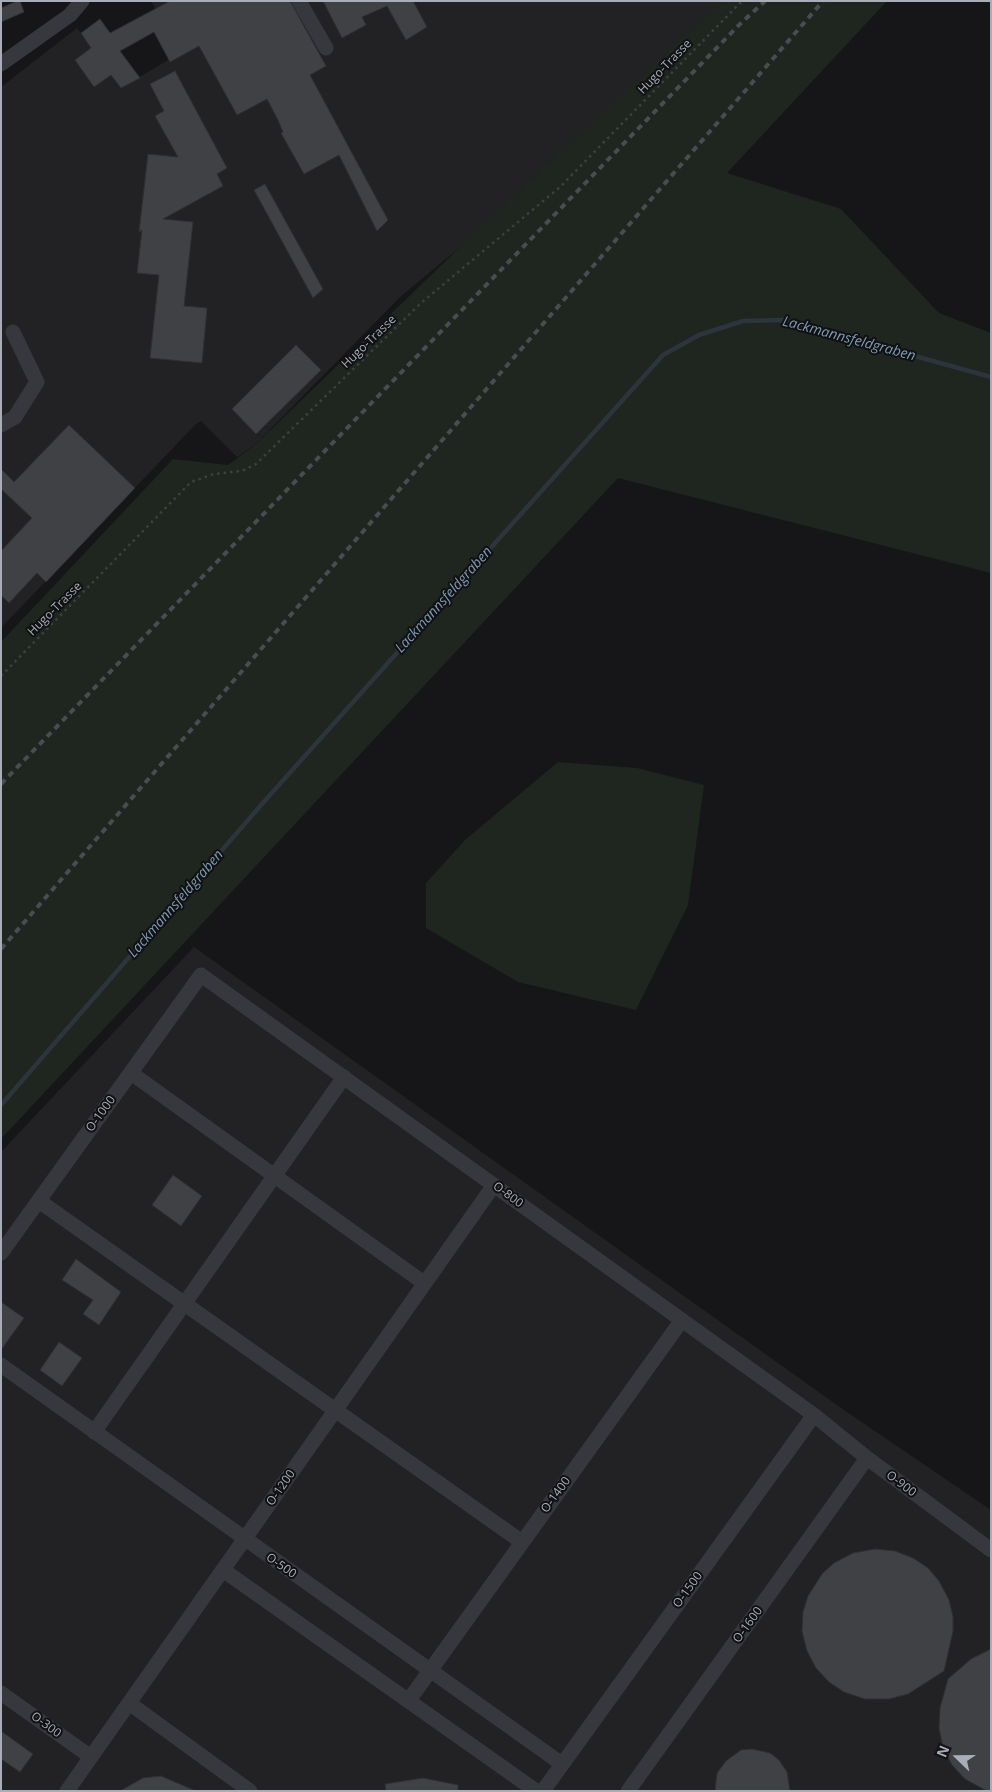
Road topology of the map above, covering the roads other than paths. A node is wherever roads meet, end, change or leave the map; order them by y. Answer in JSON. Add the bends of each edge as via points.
{"nodes":[{"id":1,"x":82,"y":1,"type":"edge"},
{"id":2,"x":299,"y":1,"type":"edge"},
{"id":3,"x":326,"y":48,"type":"dead end"},
{"id":4,"x":1,"y":64,"type":"edge"},
{"id":5,"x":14,"y":332,"type":"dead end"},
{"id":6,"x":1,"y":425,"type":"edge"},
{"id":7,"x":201,"y":975,"type":"joint"},
{"id":8,"x":130,"y":1073,"type":"junction"},
{"id":9,"x":344,"y":1077,"type":"junction"},
{"id":10,"x":275,"y":1176,"type":"junction"},
{"id":11,"x":494,"y":1185,"type":"junction"},
{"id":12,"x":39,"y":1201,"type":"junction"},
{"id":13,"x":1,"y":1252,"type":"edge"},
{"id":14,"x":424,"y":1284,"type":"junction"},
{"id":15,"x":185,"y":1304,"type":"junction"},
{"id":16,"x":682,"y":1320,"type":"junction"},
{"id":17,"x":1,"y":1365,"type":"edge"},
{"id":18,"x":336,"y":1409,"type":"junction"},
{"id":19,"x":814,"y":1415,"type":"junction"},
{"id":20,"x":94,"y":1432,"type":"junction"},
{"id":21,"x":867,"y":1458,"type":"junction"},
{"id":22,"x":244,"y":1540,"type":"junction"},
{"id":23,"x":522,"y":1542,"type":"junction"},
{"id":24,"x":991,"y":1550,"type":"edge"},
{"id":25,"x":223,"y":1570,"type":"junction"},
{"id":26,"x":430,"y":1670,"type":"junction"},
{"id":27,"x":1,"y":1693,"type":"edge"},
{"id":28,"x":409,"y":1700,"type":"junction"},
{"id":29,"x":129,"y":1703,"type":"junction"},
{"id":30,"x":91,"y":1757,"type":"junction"},
{"id":31,"x":562,"y":1764,"type":"junction"},
{"id":32,"x":68,"y":1791,"type":"edge"},
{"id":33,"x":250,"y":1791,"type":"edge"},
{"id":34,"x":536,"y":1791,"type":"edge"},
{"id":35,"x":543,"y":1791,"type":"edge"},
{"id":36,"x":628,"y":1791,"type":"edge"}],
"edges":[{"from":1,"to":4,"type":"street","via":[[70,16]]},
{"from":2,"to":3,"type":"street"},
{"from":5,"to":6,"type":"street","via":[[37,382],[14,417]]},
{"from":7,"to":8,"type":"street","name":"O-1000"},
{"from":7,"to":9,"type":"street","name":"O-800"},
{"from":8,"to":10,"type":"street"},
{"from":8,"to":12,"type":"street","name":"O-1000"},
{"from":9,"to":10,"type":"street"},
{"from":9,"to":11,"type":"street","name":"O-800"},
{"from":10,"to":14,"type":"street"},
{"from":10,"to":15,"type":"street"},
{"from":11,"to":14,"type":"street","name":"O-1200"},
{"from":11,"to":16,"type":"street","name":"O-800"},
{"from":12,"to":13,"type":"street","name":"O-1000"},
{"from":12,"to":15,"type":"street"},
{"from":14,"to":18,"type":"street","name":"O-1200"},
{"from":15,"to":18,"type":"street"},
{"from":15,"to":20,"type":"street"},
{"from":16,"to":19,"type":"street","name":"O-800"},
{"from":16,"to":23,"type":"street","name":"O-1400"},
{"from":17,"to":20,"type":"street","name":"O-500"},
{"from":18,"to":22,"type":"street","name":"O-1200"},
{"from":18,"to":23,"type":"street"},
{"from":19,"to":21,"type":"street","name":"O-900"},
{"from":19,"to":31,"type":"street","name":"O-1500"},
{"from":20,"to":22,"type":"street","name":"O-500"},
{"from":21,"to":24,"type":"street","name":"O-900"},
{"from":21,"to":36,"type":"street","name":"O-1600"},
{"from":22,"to":25,"type":"street","name":"O-1200"},
{"from":22,"to":26,"type":"street","name":"O-500"},
{"from":23,"to":26,"type":"street","name":"O-1400"},
{"from":25,"to":28,"type":"street"},
{"from":25,"to":29,"type":"street","name":"O-1200"},
{"from":26,"to":28,"type":"street","name":"O-1400"},
{"from":26,"to":31,"type":"street","name":"O-500"},
{"from":27,"to":30,"type":"street","name":"O-300"},
{"from":28,"to":34,"type":"street"},
{"from":29,"to":30,"type":"street","name":"O-1200"},
{"from":29,"to":33,"type":"street"},
{"from":30,"to":32,"type":"street","name":"O-1200"},
{"from":31,"to":35,"type":"street","name":"O-1500"}]}
